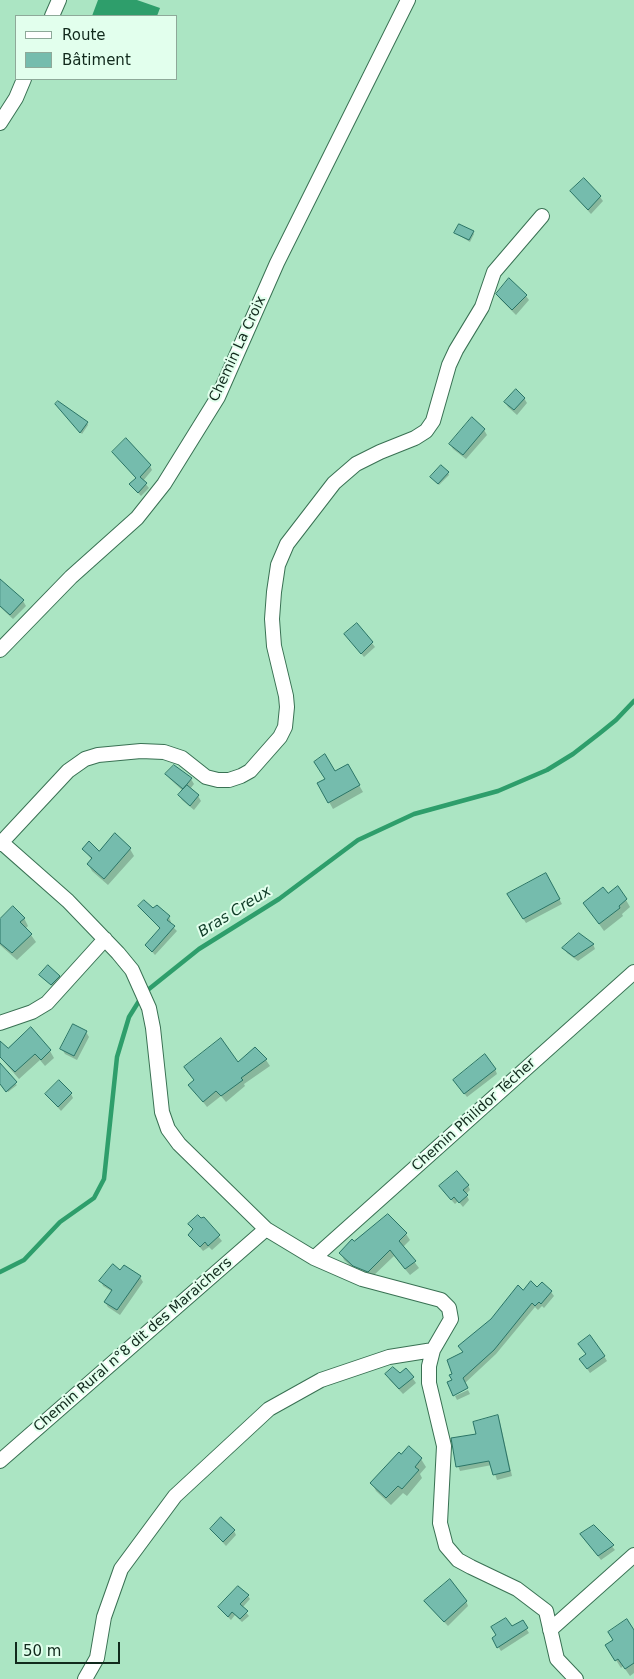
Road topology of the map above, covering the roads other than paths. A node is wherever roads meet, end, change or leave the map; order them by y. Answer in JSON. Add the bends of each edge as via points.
{"nodes":[{"id":1,"x":59,"y":0,"type":"edge"},
{"id":2,"x":408,"y":0,"type":"edge"},
{"id":3,"x":52,"y":15,"type":"edge"},
{"id":4,"x":24,"y":80,"type":"edge"},
{"id":5,"x":0,"y":123,"type":"edge"},
{"id":6,"x":542,"y":216,"type":"dead end"},
{"id":7,"x":0,"y":650,"type":"edge"},
{"id":8,"x":0,"y":842,"type":"edge"},
{"id":9,"x":104,"y":939,"type":"junction"},
{"id":10,"x":634,"y":972,"type":"edge"},
{"id":11,"x":0,"y":1023,"type":"edge"},
{"id":12,"x":266,"y":1229,"type":"junction"},
{"id":13,"x":314,"y":1258,"type":"junction"},
{"id":14,"x":433,"y":1350,"type":"junction"},
{"id":15,"x":0,"y":1461,"type":"edge"},
{"id":16,"x":634,"y":1555,"type":"edge"},
{"id":17,"x":550,"y":1630,"type":"junction"},
{"id":18,"x":86,"y":1679,"type":"edge"},
{"id":19,"x":576,"y":1679,"type":"edge"}],
"edges":[{"from":1,"to":3,"type":"street"},
{"from":2,"to":7,"type":"street","name":"Chemin La Croix","via":[[277,263],[218,397],[164,484],[137,518],[71,576]]},
{"from":4,"to":5,"type":"street"},
{"from":6,"to":8,"type":"street","via":[[494,272],[482,306],[449,365],[426,431],[356,464],[334,483],[287,544],[278,565],[272,619],[274,646],[287,707],[280,737],[250,771],[229,780],[206,777],[182,758],[164,752],[98,754],[68,771]]},
{"from":8,"to":9,"type":"street","via":[[68,901]]},
{"from":9,"to":11,"type":"street","via":[[47,1003]]},
{"from":9,"to":12,"type":"street","via":[[132,970],[149,1008],[162,1112],[168,1128],[178,1144]]},
{"from":10,"to":13,"type":"street","name":"Chemin Philidor Técher"},
{"from":12,"to":13,"type":"street"},
{"from":12,"to":15,"type":"street","name":"Chemin Rural n°8 dit des Maraichers"},
{"from":13,"to":14,"type":"street","via":[[362,1279],[446,1303],[451,1319]]},
{"from":14,"to":17,"type":"street","via":[[429,1383],[444,1446],[440,1523],[446,1546],[458,1560],[517,1589],[546,1611]]},
{"from":14,"to":18,"type":"street","via":[[389,1357],[321,1380],[268,1409],[175,1496],[120,1569],[104,1617],[97,1658]]},
{"from":16,"to":17,"type":"street"},
{"from":17,"to":19,"type":"street","via":[[557,1659]]}]}
